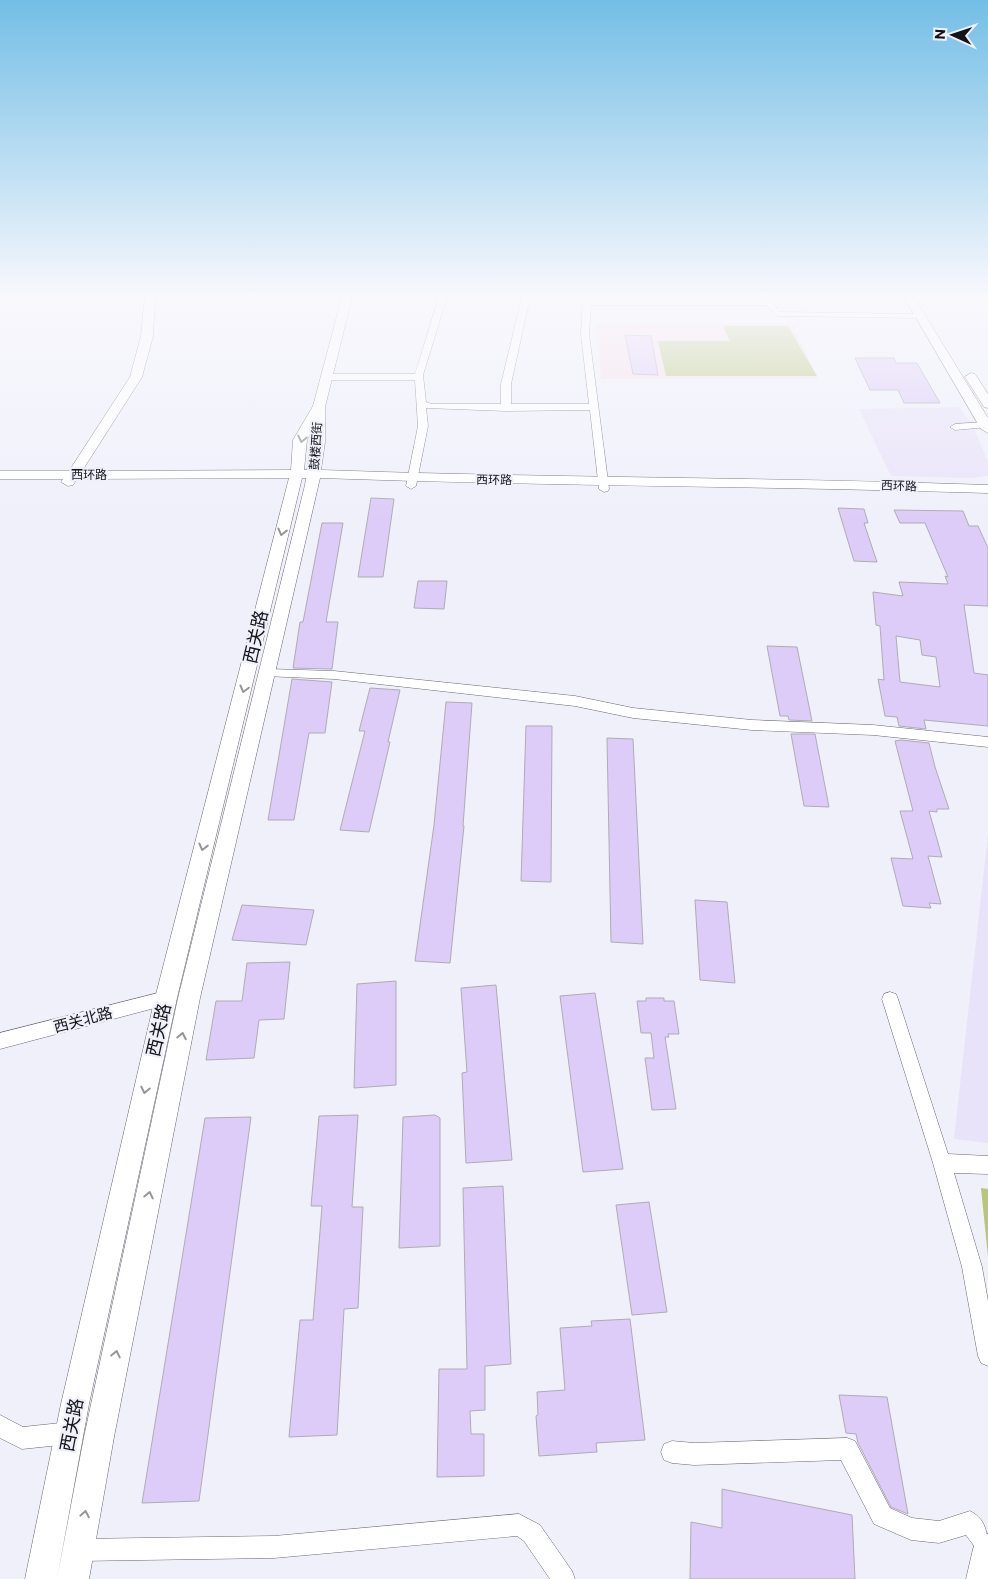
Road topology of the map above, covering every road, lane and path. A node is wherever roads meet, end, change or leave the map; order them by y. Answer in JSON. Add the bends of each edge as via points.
{"nodes":[{"id":1,"x":138,"y":371,"type":"edge"},
{"id":2,"x":328,"y":371,"type":"edge"},
{"id":3,"x":422,"y":371,"type":"edge"},
{"id":4,"x":510,"y":371,"type":"edge"},
{"id":5,"x":590,"y":371,"type":"edge"},
{"id":6,"x":953,"y":371,"type":"edge"},
{"id":7,"x":967,"y":371,"type":"edge"},
{"id":8,"x":326,"y":377,"type":"junction"},
{"id":9,"x":420,"y":377,"type":"junction"},
{"id":10,"x":420,"y":403,"type":"junction"},
{"id":11,"x":988,"y":404,"type":"edge"},
{"id":12,"x":594,"y":407,"type":"junction"},
{"id":13,"x":506,"y":408,"type":"junction"},
{"id":14,"x":955,"y":427,"type":"dead end"},
{"id":15,"x":987,"y":427,"type":"edge"},
{"id":16,"x":0,"y":475,"type":"edge"},
{"id":17,"x":304,"y":479,"type":"junction"},
{"id":18,"x":69,"y":480,"type":"junction"},
{"id":19,"x":412,"y":482,"type":"junction"},
{"id":20,"x":0,"y":485,"type":"edge"},
{"id":21,"x":604,"y":485,"type":"junction"},
{"id":22,"x":988,"y":489,"type":"edge"},
{"id":23,"x":988,"y":496,"type":"edge"},
{"id":24,"x":268,"y":673,"type":"junction"},
{"id":25,"x":988,"y":742,"type":"edge"},
{"id":26,"x":166,"y":998,"type":"junction"},
{"id":27,"x":890,"y":999,"type":"dead end"},
{"id":28,"x":0,"y":1041,"type":"edge"},
{"id":29,"x":942,"y":1163,"type":"junction"},
{"id":30,"x":988,"y":1165,"type":"edge"},
{"id":31,"x":988,"y":1356,"type":"edge"},
{"id":32,"x":0,"y":1426,"type":"edge"},
{"id":33,"x":70,"y":1433,"type":"junction"},
{"id":34,"x":672,"y":1452,"type":"dead end"},
{"id":35,"x":988,"y":1547,"type":"edge"},
{"id":36,"x":78,"y":1550,"type":"junction"},
{"id":37,"x":41,"y":1579,"type":"edge"},
{"id":38,"x":73,"y":1579,"type":"edge"},
{"id":39,"x":564,"y":1579,"type":"edge"},
{"id":40,"x":982,"y":1579,"type":"edge"}],
"edges":[{"from":1,"to":18,"type":"street"},
{"from":2,"to":8,"type":"main road","name":"鼓楼西街"},
{"from":3,"to":9,"type":"street"},
{"from":4,"to":13,"type":"street"},
{"from":5,"to":12,"type":"street"},
{"from":6,"to":15,"type":"street"},
{"from":7,"to":11,"type":"main road"},
{"from":8,"to":9,"type":"street"},
{"from":8,"to":17,"type":"main road","name":"鼓楼西街","via":[[319,407],[318,442]]},
{"from":9,"to":10,"type":"street"},
{"from":10,"to":13,"type":"street","via":[[431,407]]},
{"from":10,"to":19,"type":"street","via":[[422,426]]},
{"from":12,"to":13,"type":"street"},
{"from":12,"to":21,"type":"street"},
{"from":14,"to":15,"type":"street"},
{"from":16,"to":18,"type":"main road","name":"西环路"},
{"from":17,"to":18,"type":"main road","name":"西环路"},
{"from":17,"to":19,"type":"main road","name":"西环路"},
{"from":17,"to":24,"type":"main road","name":"西关路"},
{"from":17,"to":26,"type":"main road","name":"西关路","one_way":true,"via":[[244,687]]},
{"from":18,"to":20,"type":"main road","name":"西环路"},
{"from":19,"to":21,"type":"main road","name":"西环路"},
{"from":21,"to":22,"type":"main road","name":"西环路","via":[[839,484]]},
{"from":21,"to":23,"type":"main road","name":"西环路"},
{"from":24,"to":25,"type":"street","via":[[334,675],[575,701],[634,713],[752,725],[873,730]]},
{"from":36,"to":24,"type":"main road","name":"西关路","one_way":true,"via":[[189,998]]},
{"from":26,"to":28,"type":"street","name":"西关北路"},
{"from":26,"to":33,"type":"main road","name":"西关路","one_way":true},
{"from":27,"to":29,"type":"street"},
{"from":29,"to":30,"type":"street"},
{"from":29,"to":31,"type":"street","via":[[972,1267]]},
{"from":32,"to":33,"type":"street","via":[[22,1438]]},
{"from":33,"to":37,"type":"main road","name":"西关路"},
{"from":34,"to":35,"type":"street","via":[[847,1449],[882,1516],[911,1529],[939,1532],[970,1522]]},
{"from":35,"to":40,"type":"main road"},
{"from":36,"to":38,"type":"main road","name":"西关路"},
{"from":36,"to":39,"type":"street","via":[[274,1547],[519,1525],[532,1533]]}]}
